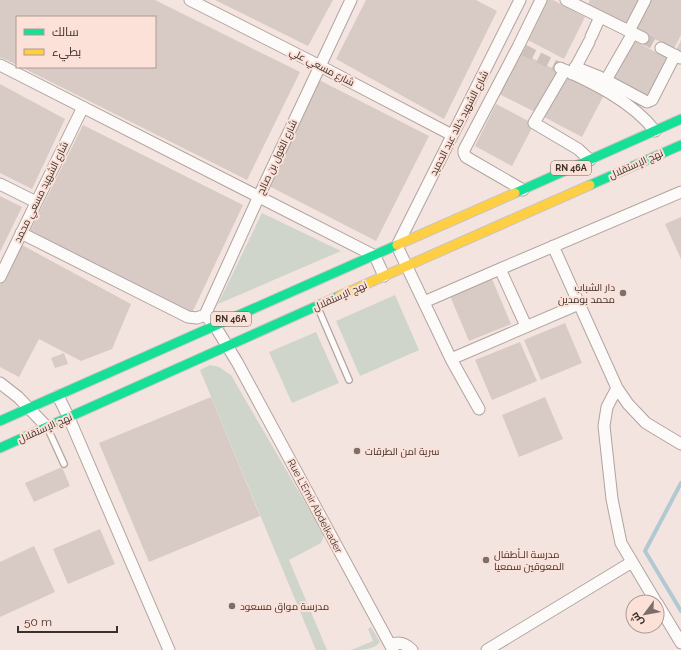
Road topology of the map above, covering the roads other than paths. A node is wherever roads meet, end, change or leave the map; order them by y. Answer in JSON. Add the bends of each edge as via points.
{"nodes":[{"id":1,"x":190,"y":0,"type":"edge"},
{"id":2,"x":351,"y":0,"type":"edge"},
{"id":3,"x":541,"y":0,"type":"edge"},
{"id":4,"x":566,"y":0,"type":"edge"},
{"id":5,"x":645,"y":0,"type":"edge"},
{"id":6,"x":516,"y":1,"type":"edge"},
{"id":7,"x":600,"y":17,"type":"junction"},
{"id":8,"x":631,"y":32,"type":"junction"},
{"id":9,"x":643,"y":38,"type":"tunnel mouth"},
{"id":10,"x":661,"y":48,"type":"tunnel mouth"},
{"id":11,"x":678,"y":57,"type":"edge"},
{"id":12,"x":0,"y":65,"type":"edge"},
{"id":13,"x":320,"y":66,"type":"junction"},
{"id":14,"x":568,"y":70,"type":"junction"},
{"id":15,"x":600,"y":77,"type":"dead end"},
{"id":16,"x":648,"y":106,"type":"dead end"},
{"id":17,"x":82,"y":107,"type":"junction"},
{"id":18,"x":641,"y":116,"type":"junction"},
{"id":19,"x":681,"y":119,"type":"edge"},
{"id":20,"x":654,"y":131,"type":"junction"},
{"id":21,"x":452,"y":135,"type":"junction"},
{"id":22,"x":681,"y":145,"type":"edge"},
{"id":23,"x":590,"y":160,"type":"junction"},
{"id":24,"x":0,"y":184,"type":"edge"},
{"id":25,"x":523,"y":190,"type":"junction"},
{"id":26,"x":681,"y":192,"type":"edge"},
{"id":27,"x":259,"y":196,"type":"junction"},
{"id":28,"x":36,"y":202,"type":"junction"},
{"id":29,"x":21,"y":233,"type":"junction"},
{"id":30,"x":397,"y":246,"type":"junction"},
{"id":31,"x":553,"y":246,"type":"junction"},
{"id":32,"x":375,"y":256,"type":"junction"},
{"id":33,"x":407,"y":266,"type":"junction"},
{"id":34,"x":500,"y":268,"type":"junction"},
{"id":35,"x":0,"y":276,"type":"edge"},
{"id":36,"x":384,"y":276,"type":"junction"},
{"id":37,"x":424,"y":302,"type":"junction"},
{"id":38,"x":579,"y":304,"type":"junction"},
{"id":39,"x":317,"y":306,"type":"junction"},
{"id":40,"x":205,"y":315,"type":"junction"},
{"id":41,"x":215,"y":326,"type":"junction"},
{"id":42,"x":526,"y":326,"type":"junction"},
{"id":43,"x":228,"y":346,"type":"junction"},
{"id":44,"x":451,"y":359,"type":"junction"},
{"id":45,"x":349,"y":380,"type":"dead end"},
{"id":46,"x":0,"y":383,"type":"edge"},
{"id":47,"x":617,"y":388,"type":"junction"},
{"id":48,"x":58,"y":396,"type":"junction"},
{"id":49,"x":30,"y":408,"type":"junction"},
{"id":50,"x":479,"y":410,"type":"dead end"},
{"id":51,"x":69,"y":418,"type":"junction"},
{"id":52,"x":0,"y":422,"type":"edge"},
{"id":53,"x":47,"y":427,"type":"junction"},
{"id":54,"x":681,"y":444,"type":"edge"},
{"id":55,"x":0,"y":448,"type":"edge"},
{"id":56,"x":64,"y":464,"type":"dead end"},
{"id":57,"x":632,"y":562,"type":"junction"},
{"id":58,"x":652,"y":594,"type":"edge"},
{"id":59,"x":665,"y":616,"type":"edge"},
{"id":60,"x":681,"y":643,"type":"edge"},
{"id":61,"x":392,"y":648,"type":"edge"},
{"id":62,"x":169,"y":650,"type":"edge"},
{"id":63,"x":412,"y":650,"type":"edge"},
{"id":64,"x":488,"y":650,"type":"edge"}],
"edges":[{"from":1,"to":13,"type":"street","name":"شارع مسعي علي"},
{"from":2,"to":13,"type":"street","name":"شارع الغول بن صالح"},
{"from":3,"to":25,"type":"street","via":[[521,48],[464,150],[466,157]]},
{"from":4,"to":7,"type":"street"},
{"from":5,"to":8,"type":"street"},
{"from":6,"to":21,"type":"street","name":"شارع الشهيد خالد عبد الحميد"},
{"from":7,"to":8,"type":"street"},
{"from":7,"to":14,"type":"street","via":[[590,40]]},
{"from":8,"to":9,"type":"street"},
{"from":8,"to":11,"type":"street","via":[[606,80],[647,102],[652,100]]},
{"from":10,"to":11,"type":"street"},
{"from":12,"to":17,"type":"street"},
{"from":13,"to":21,"type":"street","name":"شارع مسعي علي"},
{"from":13,"to":27,"type":"street","name":"شارع الغول بن صالح"},
{"from":14,"to":15,"type":"street"},
{"from":14,"to":18,"type":"street","via":[[630,106]]},
{"from":14,"to":23,"type":"street","via":[[534,123],[578,149]]},
{"from":16,"to":18,"type":"street"},
{"from":17,"to":27,"type":"street"},
{"from":17,"to":28,"type":"street","name":"شارع الشهيد مسعي محمد"},
{"from":18,"to":20,"type":"street"},
{"from":19,"to":20,"type":"main road","number":"RN 46A"},
{"from":20,"to":23,"type":"main road","number":"RN 46A"},
{"from":21,"to":30,"type":"street","name":"شارع الشهيد خالد عبد الحميد"},
{"from":22,"to":33,"type":"main road","name":"نهج الإستقلال","number":"RN 46A"},
{"from":23,"to":25,"type":"main road","number":"RN 46A"},
{"from":24,"to":28,"type":"street"},
{"from":25,"to":30,"type":"main road","number":"RN 46A"},
{"from":26,"to":31,"type":"street"},
{"from":27,"to":32,"type":"street"},
{"from":27,"to":40,"type":"street","name":"شارع الغول بن صالح"},
{"from":28,"to":29,"type":"street","name":"شارع الشهيد مسعي محمد"},
{"from":29,"to":35,"type":"street","name":"شارع الشهيد مسعي محمد"},
{"from":29,"to":40,"type":"street","via":[[188,317],[197,318]]},
{"from":30,"to":32,"type":"main road","number":"RN 46A"},
{"from":30,"to":33,"type":"street"},
{"from":31,"to":34,"type":"street"},
{"from":31,"to":38,"type":"street"},
{"from":32,"to":36,"type":"street"},
{"from":32,"to":41,"type":"main road","number":"RN 46A"},
{"from":33,"to":36,"type":"main road","name":"نهج الإستقلال","number":"RN 46A"},
{"from":33,"to":37,"type":"street"},
{"from":34,"to":37,"type":"street"},
{"from":34,"to":42,"type":"street"},
{"from":36,"to":39,"type":"main road","name":"نهج الإستقلال","number":"RN 46A"},
{"from":37,"to":44,"type":"street"},
{"from":38,"to":42,"type":"street"},
{"from":38,"to":47,"type":"street"},
{"from":39,"to":43,"type":"main road","name":"نهج الإستقلال","number":"RN 46A"},
{"from":39,"to":45,"type":"lane"},
{"from":40,"to":41,"type":"street","name":"Rue L'Emir Abdelkader"},
{"from":41,"to":43,"type":"street","name":"Rue L'Emir Abdelkader"},
{"from":41,"to":48,"type":"main road","number":"RN 46A"},
{"from":42,"to":44,"type":"street"},
{"from":43,"to":51,"type":"main road","name":"نهج الإستقلال","number":"RN 46A"},
{"from":43,"to":61,"type":"street","name":"Rue L'Emir Abdelkader"},
{"from":44,"to":50,"type":"street"},
{"from":46,"to":49,"type":"street"},
{"from":47,"to":54,"type":"street","via":[[646,423]]},
{"from":47,"to":57,"type":"street","via":[[607,407],[604,426],[612,500],[621,543]]},
{"from":48,"to":49,"type":"main road","number":"RN 46A"},
{"from":48,"to":51,"type":"street"},
{"from":49,"to":52,"type":"main road","number":"RN 46A"},
{"from":49,"to":53,"type":"street"},
{"from":51,"to":53,"type":"main road","name":"نهج الإستقلال","number":"RN 46A"},
{"from":51,"to":62,"type":"street"},
{"from":53,"to":55,"type":"main road","name":"نهج الإستقلال","number":"RN 46A"},
{"from":53,"to":56,"type":"lane"},
{"from":57,"to":58,"type":"street"},
{"from":57,"to":64,"type":"street"},
{"from":59,"to":60,"type":"street"},
{"from":61,"to":63,"type":"street","via":[[400,643]]}]}
